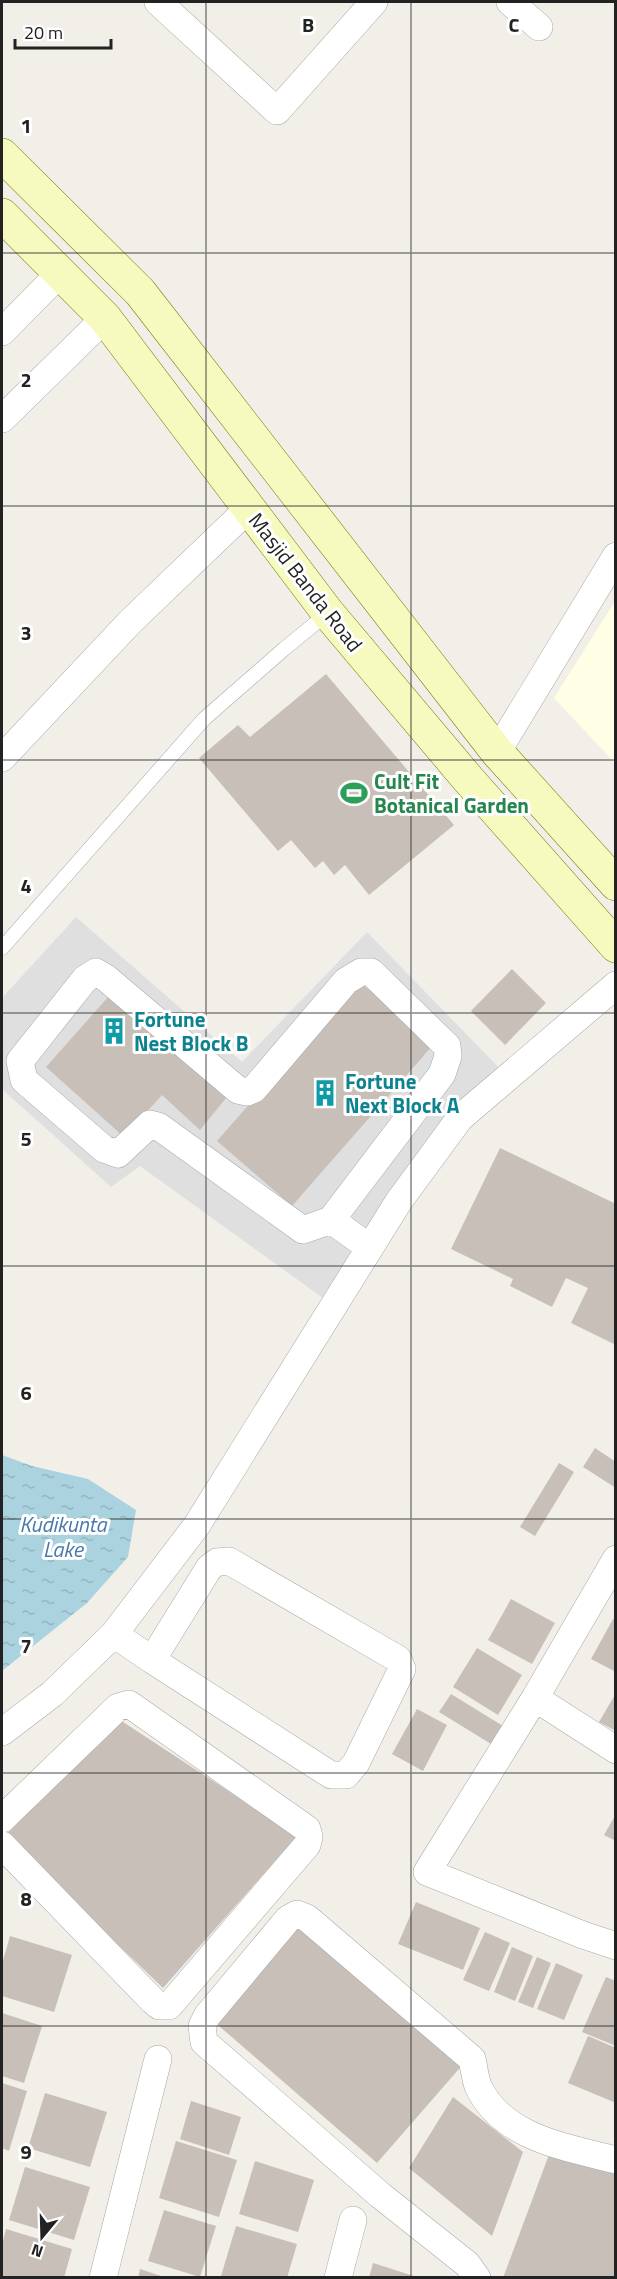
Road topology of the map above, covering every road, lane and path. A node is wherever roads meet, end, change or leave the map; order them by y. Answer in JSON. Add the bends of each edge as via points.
{"nodes":[{"id":1,"x":158,"y":2,"type":"edge"},
{"id":2,"x":374,"y":2,"type":"edge"},
{"id":3,"x":510,"y":2,"type":"edge"},
{"id":4,"x":539,"y":27,"type":"dead end"},
{"id":5,"x":2,"y":155,"type":"edge"},
{"id":6,"x":2,"y":215,"type":"edge"},
{"id":7,"x":60,"y":273,"type":"junction"},
{"id":8,"x":105,"y":318,"type":"junction"},
{"id":9,"x":2,"y":332,"type":"edge"},
{"id":10,"x":2,"y":419,"type":"edge"},
{"id":11,"x":248,"y":509,"type":"junction"},
{"id":12,"x":615,"y":556,"type":"edge"},
{"id":13,"x":328,"y":613,"type":"junction"},
{"id":14,"x":497,"y":752,"type":"junction"},
{"id":15,"x":2,"y":758,"type":"edge"},
{"id":16,"x":615,"y":884,"type":"edge"},
{"id":17,"x":615,"y":946,"type":"edge"},
{"id":18,"x":2,"y":948,"type":"edge"},
{"id":19,"x":615,"y":985,"type":"edge"},
{"id":20,"x":331,"y":1221,"type":"junction"},
{"id":21,"x":370,"y":1248,"type":"junction"},
{"id":22,"x":615,"y":1558,"type":"edge"},
{"id":23,"x":608,"y":1589,"type":"edge"},
{"id":24,"x":114,"y":1634,"type":"junction"},
{"id":25,"x":152,"y":1660,"type":"junction"},
{"id":26,"x":535,"y":1698,"type":"junction"},
{"id":27,"x":2,"y":1732,"type":"edge"},
{"id":28,"x":615,"y":1750,"type":"edge"},
{"id":29,"x":2,"y":1819,"type":"edge"},
{"id":30,"x":2,"y":1845,"type":"edge"},
{"id":31,"x":615,"y":1946,"type":"edge"},
{"id":32,"x":158,"y":2059,"type":"dead end"},
{"id":33,"x":615,"y":2160,"type":"edge"},
{"id":34,"x":353,"y":2220,"type":"dead end"},
{"id":35,"x":103,"y":2277,"type":"edge"},
{"id":36,"x":338,"y":2277,"type":"edge"},
{"id":37,"x":477,"y":2277,"type":"edge"}],
"edges":[{"from":1,"to":2,"type":"street","via":[[278,111]]},
{"from":3,"to":4,"type":"street"},
{"from":5,"to":14,"type":"main road","via":[[140,292]]},
{"from":6,"to":7,"type":"main road","name":"Masjid Banda Road"},
{"from":7,"to":8,"type":"main road","name":"Masjid Banda Road"},
{"from":7,"to":9,"type":"street"},
{"from":8,"to":10,"type":"street"},
{"from":8,"to":11,"type":"main road","name":"Masjid Banda Road"},
{"from":11,"to":13,"type":"main road","name":"Masjid Banda Road"},
{"from":11,"to":15,"type":"street","via":[[130,622]]},
{"from":12,"to":14,"type":"street"},
{"from":13,"to":17,"type":"main road","name":"Masjid Banda Road"},
{"from":13,"to":18,"type":"lane","via":[[204,719]]},
{"from":14,"to":16,"type":"main road"},
{"from":19,"to":21,"type":"street","via":[[460,1118]]},
{"from":20,"to":20,"type":"street","via":[[303,1230],[158,1126],[150,1124],[118,1154],[104,1149],[24,1080],[20,1061],[85,979],[96,972],[238,1090],[247,1092],[254,1089],[346,981],[361,972],[371,972],[447,1046],[448,1056],[442,1074]]},
{"from":20,"to":21,"type":"street"},
{"from":21,"to":24,"type":"street","via":[[197,1525]]},
{"from":22,"to":23,"type":"street"},
{"from":23,"to":26,"type":"street"},
{"from":24,"to":25,"type":"street"},
{"from":24,"to":27,"type":"street","via":[[52,1694]]},
{"from":25,"to":25,"type":"street","via":[[209,1568],[217,1562],[229,1561],[398,1659],[402,1669],[356,1763],[346,1775],[331,1775]]},
{"from":26,"to":28,"type":"street"},
{"from":26,"to":31,"type":"street","via":[[427,1872]]},
{"from":29,"to":30,"type":"street","via":[[118,1707],[129,1704],[307,1829],[309,1838],[169,2006],[153,2001]]},
{"from":32,"to":35,"type":"street"},
{"from":33,"to":37,"type":"street","via":[[544,2141],[501,2118],[478,2086],[472,2059],[307,1918],[297,1914],[288,1919],[207,2016],[202,2026],[204,2042],[380,2195],[467,2264]]},
{"from":34,"to":36,"type":"street"}]}
